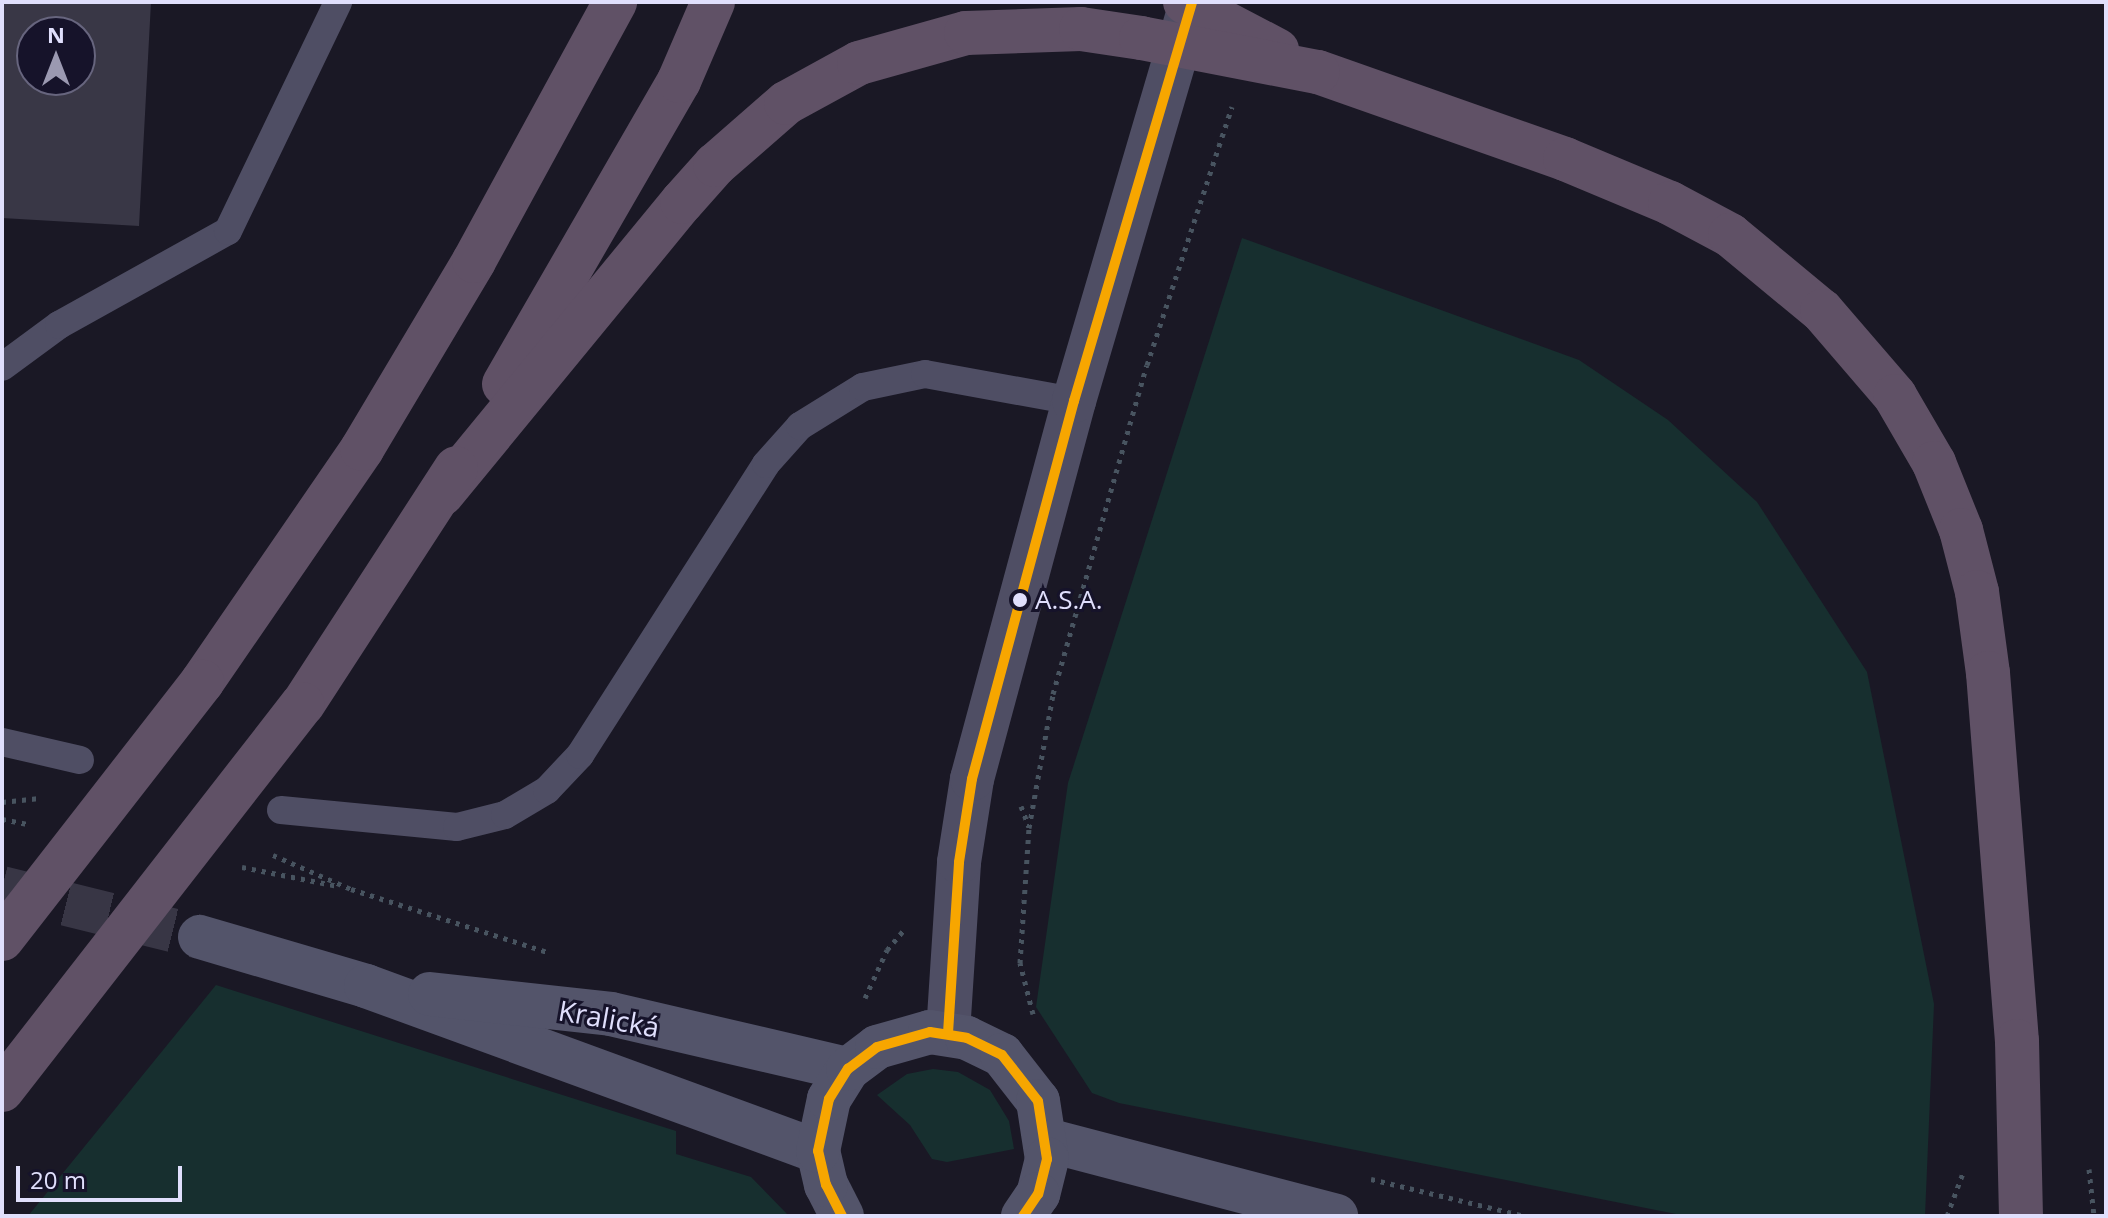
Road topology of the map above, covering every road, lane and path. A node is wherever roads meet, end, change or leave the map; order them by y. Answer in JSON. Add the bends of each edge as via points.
{"nodes":[{"id":1,"x":338,"y":2,"type":"edge"},
{"id":2,"x":615,"y":2,"type":"edge"},
{"id":3,"x":713,"y":2,"type":"edge"},
{"id":4,"x":1185,"y":2,"type":"edge"},
{"id":5,"x":1192,"y":2,"type":"edge"},
{"id":6,"x":1318,"y":72,"type":"junction"},
{"id":7,"x":1236,"y":90,"type":"dead end"},
{"id":8,"x":2,"y":367,"type":"edge"},
{"id":9,"x":1074,"y":401,"type":"junction"},
{"id":10,"x":442,"y":494,"type":"junction"},
{"id":11,"x":2,"y":742,"type":"edge"},
{"id":12,"x":80,"y":760,"type":"dead end"},
{"id":13,"x":281,"y":810,"type":"dead end"},
{"id":14,"x":200,"y":937,"type":"tunnel mouth"},
{"id":15,"x":2,"y":939,"type":"edge"},
{"id":16,"x":366,"y":986,"type":"junction"},
{"id":17,"x":1035,"y":1019,"type":"dead end"},
{"id":18,"x":948,"y":1033,"type":"junction"},
{"id":19,"x":848,"y":1069,"type":"junction"},
{"id":20,"x":2,"y":1090,"type":"edge"},
{"id":21,"x":1047,"y":1140,"type":"junction"},
{"id":22,"x":818,"y":1151,"type":"junction"},
{"id":23,"x":2089,"y":1169,"type":"dead end"},
{"id":24,"x":1964,"y":1170,"type":"dead end"},
{"id":25,"x":1360,"y":1176,"type":"dead end"},
{"id":26,"x":1037,"y":1214,"type":"edge"},
{"id":27,"x":842,"y":1216,"type":"edge"},
{"id":28,"x":1336,"y":1216,"type":"edge"},
{"id":29,"x":1525,"y":1216,"type":"edge"},
{"id":30,"x":1947,"y":1216,"type":"edge"},
{"id":31,"x":2021,"y":1216,"type":"edge"},
{"id":32,"x":2094,"y":1216,"type":"edge"}],
"edges":[{"from":1,"to":8,"type":"lane","via":[[228,231],[59,325]]},
{"from":2,"to":15,"type":"highway","bridge":true,"via":[[474,261],[362,449],[202,682]]},
{"from":3,"to":10,"type":"highway","via":[[679,81]]},
{"from":4,"to":6,"type":"highway","bridge":true},
{"from":5,"to":9,"type":"street"},
{"from":6,"to":10,"type":"highway","bridge":true,"via":[[1068,29],[966,33],[859,63],[786,103],[715,165]]},
{"from":6,"to":31,"type":"highway","via":[[1565,159],[1730,235],[1822,311],[1895,396],[1934,463],[1961,530],[1977,592],[2017,1041]]},
{"from":7,"to":17,"type":"path","via":[[1147,365],[1053,694],[1029,828],[1020,963]]},
{"from":9,"to":13,"type":"lane","via":[[925,374],[863,387],[800,426],[766,464],[580,755],[547,790],[505,815],[457,827]]},
{"from":9,"to":18,"type":"street","via":[[972,779],[959,862]]},
{"from":10,"to":20,"type":"highway","bridge":true,"via":[[303,704]]},
{"from":11,"to":12,"type":"lane"},
{"from":14,"to":16,"type":"main road","name":"Kralická"},
{"from":16,"to":19,"type":"main road","name":"Kralická","via":[[611,1014]]},
{"from":16,"to":22,"type":"main road","name":"Kralická"},
{"from":18,"to":19,"type":"main road","via":[[894,1040]]},
{"from":18,"to":21,"type":"main road","via":[[986,1045],[1017,1069],[1038,1101]]},
{"from":19,"to":22,"type":"main road","via":[[823,1115]]},
{"from":21,"to":26,"type":"main road"},
{"from":21,"to":28,"type":"main road"},
{"from":22,"to":27,"type":"main road","via":[[826,1185]]},
{"from":23,"to":32,"type":"path"},
{"from":24,"to":30,"type":"path"},
{"from":25,"to":29,"type":"path"}]}
